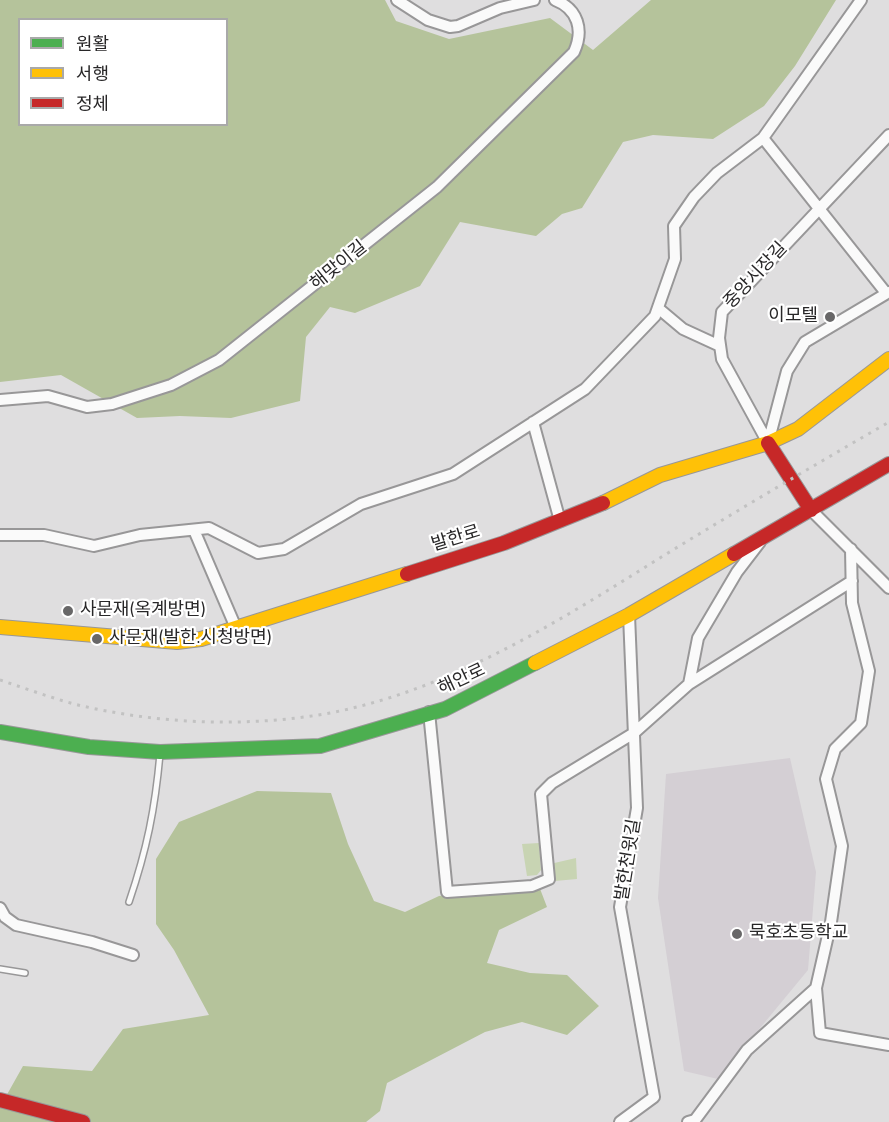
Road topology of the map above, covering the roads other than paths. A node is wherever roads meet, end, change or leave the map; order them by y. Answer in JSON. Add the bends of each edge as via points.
{"nodes":[{"id":1,"x":397,"y":0,"type":"edge"},
{"id":2,"x":534,"y":0,"type":"edge"},
{"id":3,"x":555,"y":0,"type":"edge"},
{"id":4,"x":861,"y":0,"type":"edge"},
{"id":5,"x":889,"y":135,"type":"edge"},
{"id":6,"x":763,"y":138,"type":"junction"},
{"id":7,"x":818,"y":210,"type":"junction"},
{"id":8,"x":888,"y":292,"type":"edge"},
{"id":9,"x":658,"y":309,"type":"junction"},
{"id":10,"x":720,"y":346,"type":"junction"},
{"id":11,"x":889,"y":359,"type":"edge"},
{"id":12,"x":0,"y":400,"type":"edge"},
{"id":13,"x":533,"y":422,"type":"junction"},
{"id":14,"x":768,"y":443,"type":"junction"},
{"id":15,"x":889,"y":464,"type":"edge"},
{"id":16,"x":811,"y":510,"type":"junction"},
{"id":17,"x":560,"y":521,"type":"junction"},
{"id":18,"x":194,"y":530,"type":"junction"},
{"id":19,"x":0,"y":535,"type":"edge"},
{"id":20,"x":764,"y":537,"type":"junction"},
{"id":21,"x":851,"y":549,"type":"junction"},
{"id":22,"x":852,"y":580,"type":"junction"},
{"id":23,"x":889,"y":588,"type":"edge"},
{"id":24,"x":628,"y":615,"type":"junction"},
{"id":25,"x":0,"y":627,"type":"edge"},
{"id":26,"x":236,"y":628,"type":"junction"},
{"id":27,"x":689,"y":684,"type":"junction"},
{"id":28,"x":429,"y":712,"type":"junction"},
{"id":29,"x":0,"y":732,"type":"edge"},
{"id":30,"x":634,"y":733,"type":"junction"},
{"id":31,"x":160,"y":752,"type":"junction"},
{"id":32,"x":129,"y":902,"type":"dead end"},
{"id":33,"x":0,"y":908,"type":"edge"},
{"id":34,"x":133,"y":954,"type":"dead end"},
{"id":35,"x":0,"y":969,"type":"edge"},
{"id":36,"x":25,"y":973,"type":"dead end"},
{"id":37,"x":816,"y":988,"type":"junction"},
{"id":38,"x":889,"y":1045,"type":"edge"},
{"id":39,"x":0,"y":1100,"type":"edge"},
{"id":40,"x":83,"y":1122,"type":"edge"},
{"id":41,"x":620,"y":1122,"type":"edge"},
{"id":42,"x":688,"y":1122,"type":"edge"}],
"edges":[{"from":1,"to":2,"type":"street","via":[[428,20],[450,27]]},
{"from":3,"to":12,"type":"street","name":"해맞이길","via":[[572,10],[579,25],[574,52],[437,187],[242,344],[171,385],[130,400],[87,407],[48,396]]},
{"from":4,"to":6,"type":"street"},
{"from":5,"to":7,"type":"street","name":"중앙시장길"},
{"from":6,"to":7,"type":"street"},
{"from":6,"to":9,"type":"street","via":[[717,173],[674,226],[675,259]]},
{"from":7,"to":8,"type":"street"},
{"from":7,"to":10,"type":"street","name":"중앙시장길","via":[[722,312]]},
{"from":8,"to":14,"type":"street","via":[[805,342],[787,371]]},
{"from":9,"to":10,"type":"street","via":[[683,329]]},
{"from":9,"to":13,"type":"street","via":[[585,389]]},
{"from":10,"to":14,"type":"street","name":"중앙시장길","via":[[722,358]]},
{"from":11,"to":14,"type":"street","name":"발한로","via":[[798,429]]},
{"from":13,"to":17,"type":"street"},
{"from":13,"to":18,"type":"street","via":[[453,474],[361,504],[284,549],[258,553],[208,528]]},
{"from":14,"to":16,"type":"street"},
{"from":14,"to":17,"type":"street","name":"발한로","via":[[660,475]]},
{"from":15,"to":16,"type":"street","name":"해안로"},
{"from":16,"to":20,"type":"street","name":"해안로"},
{"from":16,"to":21,"type":"street"},
{"from":17,"to":26,"type":"street","name":"발한로","via":[[504,543]]},
{"from":18,"to":19,"type":"street","via":[[140,535],[94,546],[44,535]]},
{"from":18,"to":26,"type":"street"},
{"from":20,"to":24,"type":"street","name":"해안로"},
{"from":20,"to":27,"type":"street","via":[[737,572],[698,638]]},
{"from":21,"to":22,"type":"street"},
{"from":21,"to":23,"type":"street"},
{"from":22,"to":27,"type":"street"},
{"from":22,"to":37,"type":"street","via":[[852,603],[869,670],[861,723],[835,749],[826,779],[842,846]]},
{"from":24,"to":28,"type":"street","name":"해안로","via":[[482,691],[445,709]]},
{"from":24,"to":30,"type":"street","name":"발한천윗길"},
{"from":25,"to":26,"type":"street","name":"발한로","via":[[177,642]]},
{"from":27,"to":30,"type":"street"},
{"from":28,"to":30,"type":"street","via":[[447,892],[532,886],[549,879],[541,794],[552,783]]},
{"from":28,"to":31,"type":"street","name":"해안로","via":[[320,746]]},
{"from":29,"to":31,"type":"street","name":"해안로","via":[[89,747]]},
{"from":30,"to":41,"type":"street","name":"발한천윗길","via":[[637,808],[620,907],[654,1097]]},
{"from":31,"to":32,"type":"lane","via":[[150,835]]},
{"from":33,"to":34,"type":"street","via":[[16,925]]},
{"from":35,"to":36,"type":"lane"},
{"from":37,"to":38,"type":"street","via":[[820,1033]]},
{"from":37,"to":42,"type":"street","via":[[747,1050],[695,1120]]},
{"from":39,"to":40,"type":"street"}]}
